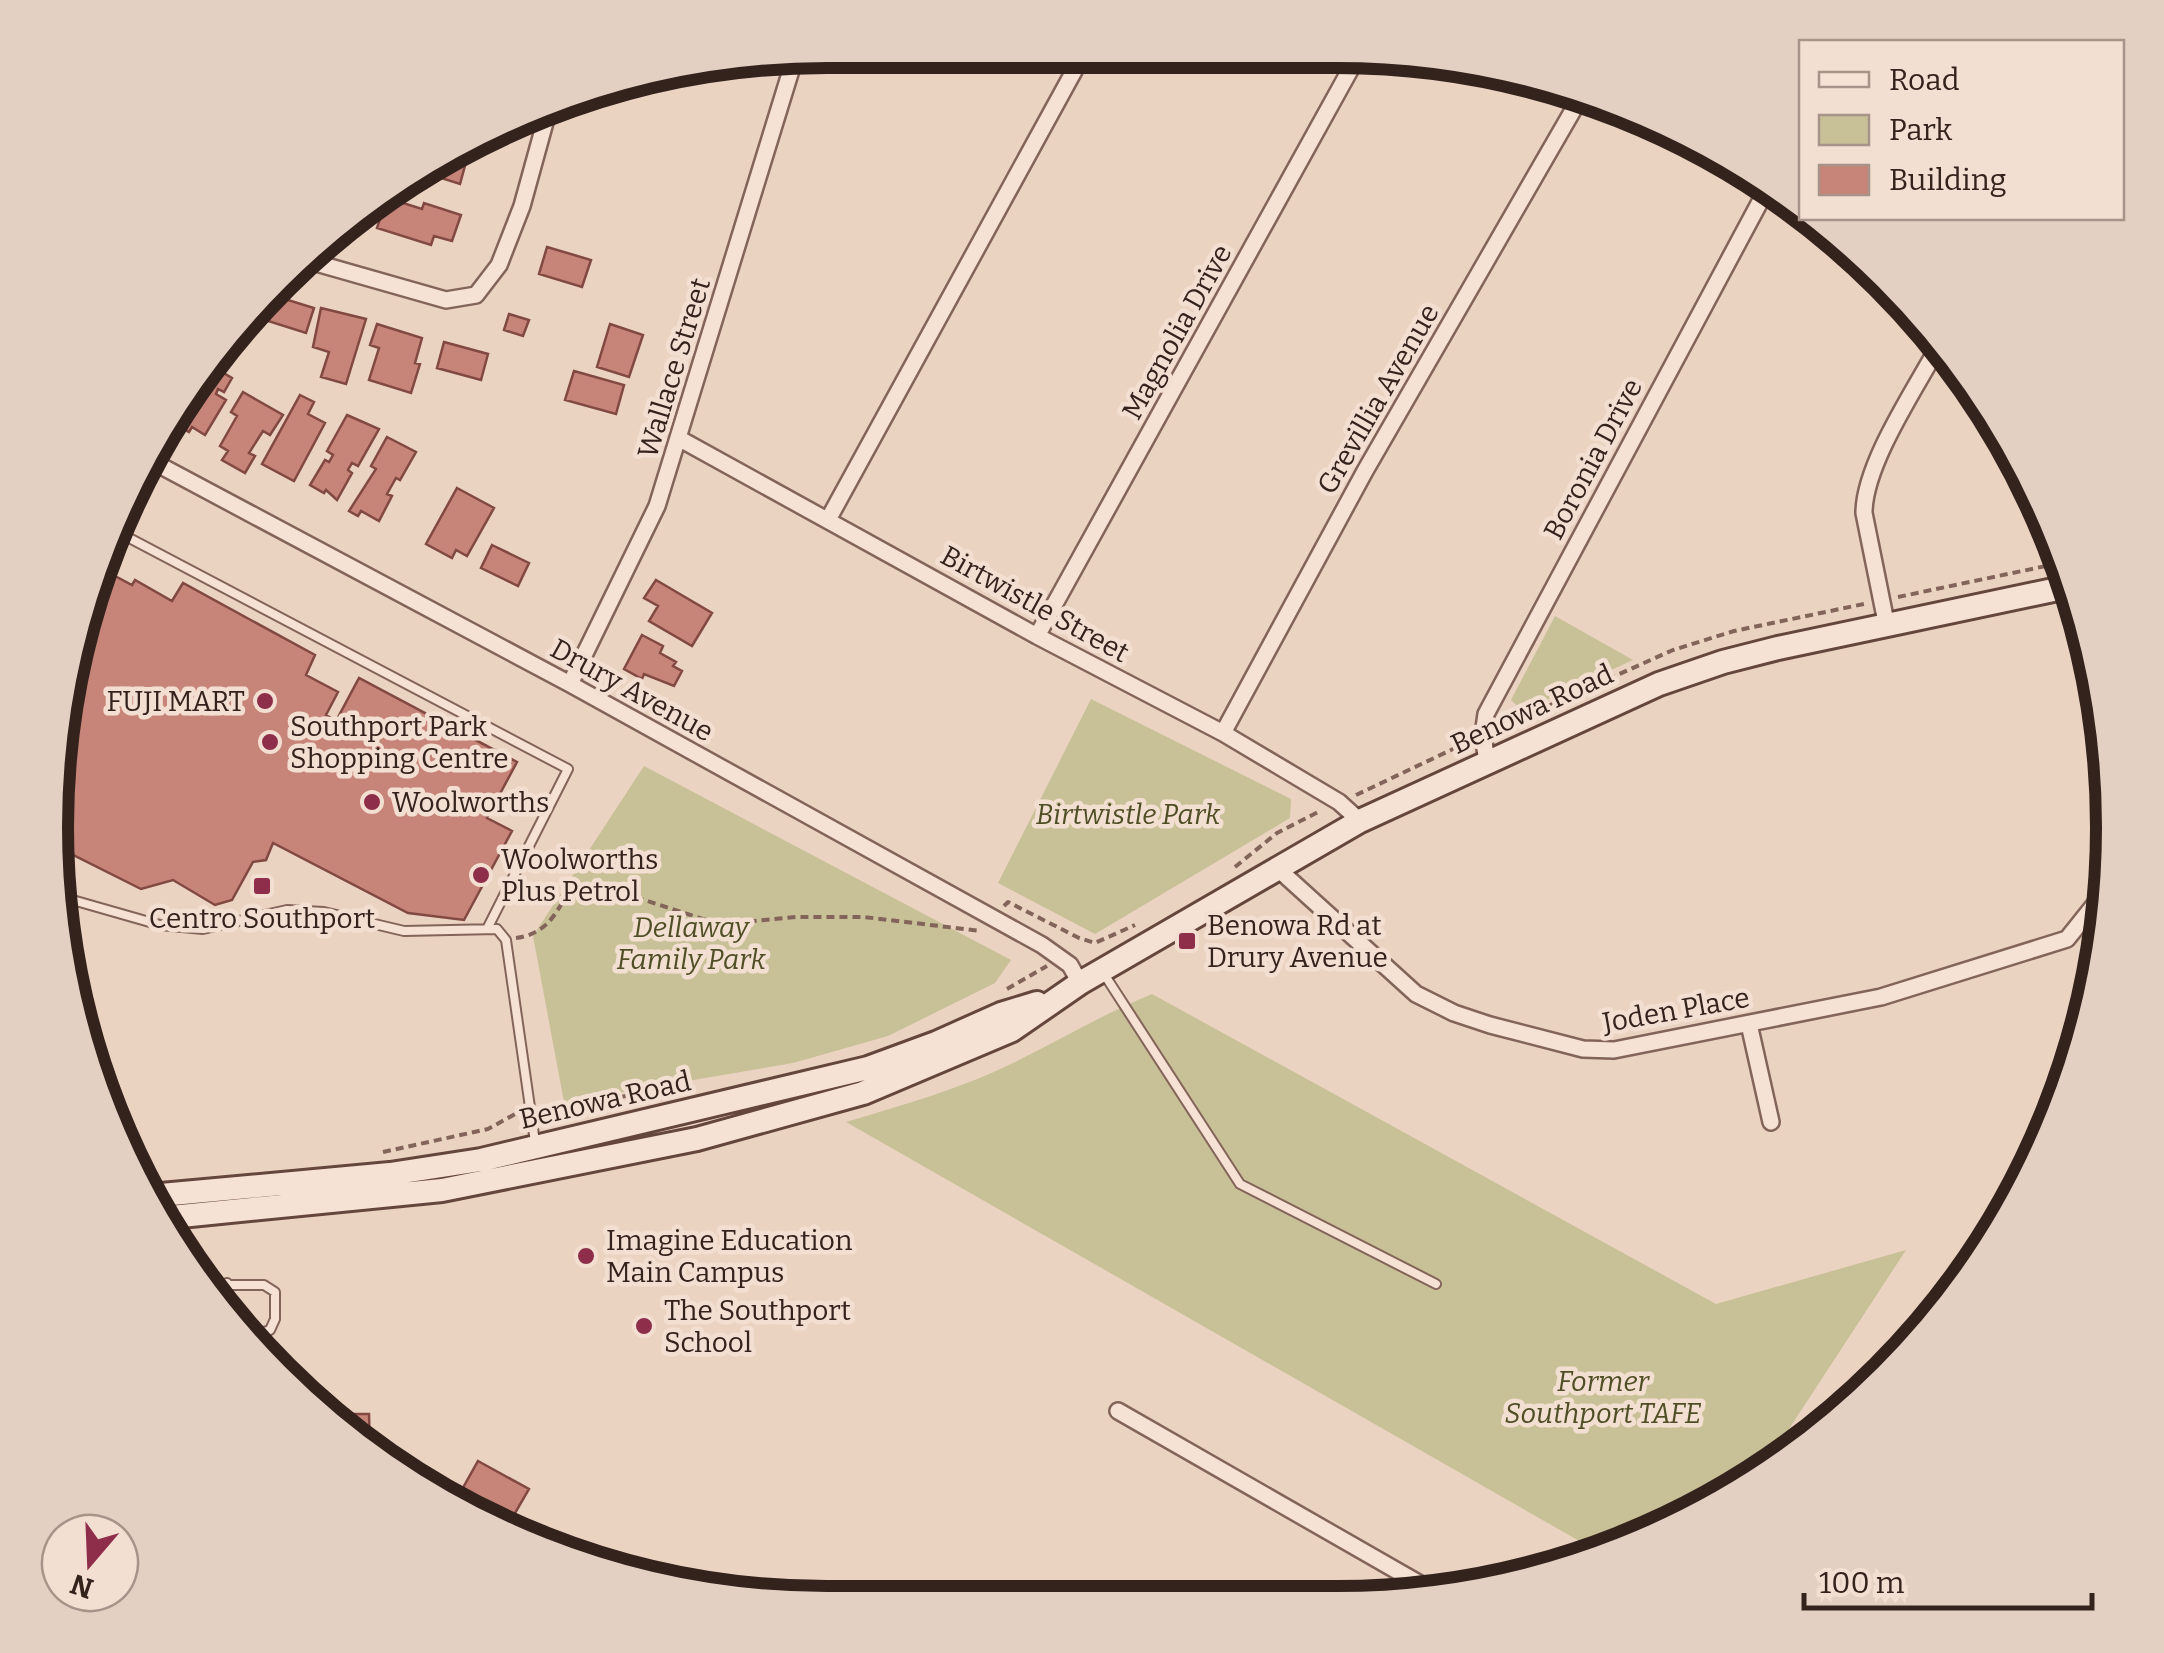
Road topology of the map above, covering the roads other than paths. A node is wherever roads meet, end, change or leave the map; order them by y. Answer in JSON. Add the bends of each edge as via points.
{"nodes":[{"id":1,"x":1076,"y":68,"type":"edge"},
{"id":2,"x":1351,"y":68,"type":"edge"},
{"id":3,"x":792,"y":69,"type":"edge"},
{"id":4,"x":1576,"y":106,"type":"edge"},
{"id":5,"x":545,"y":122,"type":"edge"},
{"id":6,"x":1762,"y":197,"type":"edge"},
{"id":7,"x":319,"y":263,"type":"edge"},
{"id":8,"x":1933,"y":356,"type":"edge"},
{"id":9,"x":680,"y":439,"type":"junction"},
{"id":10,"x":159,"y":465,"type":"edge"},
{"id":11,"x":829,"y":518,"type":"junction"},
{"id":12,"x":125,"y":535,"type":"edge"},
{"id":13,"x":2058,"y":589,"type":"edge"},
{"id":14,"x":1886,"y":622,"type":"junction"},
{"id":15,"x":1037,"y":636,"type":"junction"},
{"id":16,"x":570,"y":684,"type":"junction"},
{"id":17,"x":1223,"y":733,"type":"junction"},
{"id":18,"x":1487,"y":762,"type":"junction"},
{"id":19,"x":1360,"y":821,"type":"junction"},
{"id":20,"x":1277,"y":868,"type":"junction"},
{"id":21,"x":71,"y":900,"type":"edge"},
{"id":22,"x":2092,"y":908,"type":"edge"},
{"id":23,"x":487,"y":929,"type":"junction"},
{"id":24,"x":1102,"y":971,"type":"junction"},
{"id":25,"x":1080,"y":983,"type":"junction"},
{"id":26,"x":1060,"y":997,"type":"junction"},
{"id":27,"x":1749,"y":1024,"type":"junction"},
{"id":28,"x":1770,"y":1122,"type":"dead end"},
{"id":29,"x":536,"y":1146,"type":"junction"},
{"id":30,"x":543,"y":1171,"type":"junction"},
{"id":31,"x":163,"y":1195,"type":"edge"},
{"id":32,"x":176,"y":1217,"type":"edge"},
{"id":33,"x":228,"y":1283,"type":"junction"},
{"id":34,"x":220,"y":1284,"type":"edge"},
{"id":35,"x":1436,"y":1284,"type":"dead end"},
{"id":36,"x":229,"y":1295,"type":"edge"},
{"id":37,"x":262,"y":1333,"type":"edge"},
{"id":38,"x":1118,"y":1412,"type":"dead end"},
{"id":39,"x":1415,"y":1581,"type":"edge"}],
"edges":[{"from":1,"to":11,"type":"street"},
{"from":2,"to":15,"type":"street","name":"Magnolia Drive"},
{"from":3,"to":9,"type":"street","name":"Wallace Street"},
{"from":4,"to":17,"type":"street","name":"Grevillia Avenue"},
{"from":5,"to":7,"type":"street","via":[[499,265],[476,295],[446,300]]},
{"from":6,"to":18,"type":"street","name":"Boronia Drive","via":[[1486,714]]},
{"from":8,"to":14,"type":"street","via":[[1864,495]]},
{"from":9,"to":11,"type":"street","name":"Birtwistle Street"},
{"from":9,"to":16,"type":"street","name":"Wallace Street","via":[[657,506]]},
{"from":10,"to":16,"type":"street","name":"Drury Avenue"},
{"from":11,"to":15,"type":"street","name":"Birtwistle Street"},
{"from":12,"to":23,"type":"lane","via":[[568,769]]},
{"from":13,"to":14,"type":"main road","name":"Benowa Road"},
{"from":14,"to":18,"type":"main road","name":"Benowa Road","via":[[1692,672]]},
{"from":15,"to":17,"type":"street","name":"Birtwistle Street"},
{"from":16,"to":25,"type":"street","name":"Drury Avenue","via":[[993,918],[1070,965]]},
{"from":17,"to":19,"type":"street","name":"Birtwistle Street"},
{"from":18,"to":19,"type":"main road","name":"Benowa Road"},
{"from":19,"to":20,"type":"main road","name":"Benowa Road"},
{"from":20,"to":24,"type":"main road","name":"Benowa Road","via":[[1241,877]]},
{"from":20,"to":27,"type":"street","name":"Joden Place","via":[[1416,994],[1454,1013],[1583,1049],[1614,1050]]},
{"from":21,"to":23,"type":"lane","via":[[160,925],[204,929],[287,910],[404,931]]},
{"from":22,"to":27,"type":"street","name":"Joden Place","via":[[2067,938],[1880,997]]},
{"from":23,"to":29,"type":"lane","via":[[506,940]]},
{"from":24,"to":25,"type":"main road","name":"Benowa Road"},
{"from":24,"to":35,"type":"lane","via":[[1240,1184]]},
{"from":25,"to":26,"type":"main road","name":"Benowa Road"},
{"from":26,"to":29,"type":"main road","name":"Benowa Road","via":[[868,1068]]},
{"from":26,"to":30,"type":"main road","name":"Benowa Road","via":[[1012,1030],[862,1093]]},
{"from":27,"to":28,"type":"street"},
{"from":29,"to":30,"type":"lane"},
{"from":29,"to":31,"type":"main road","name":"Benowa Road","via":[[390,1174]]},
{"from":30,"to":32,"type":"main road","name":"Benowa Road","via":[[378,1198]]},
{"from":33,"to":34,"type":"lane"},
{"from":33,"to":36,"type":"lane"},
{"from":33,"to":37,"type":"lane","via":[[275,1292],[275,1319]]},
{"from":38,"to":39,"type":"street"}]}
